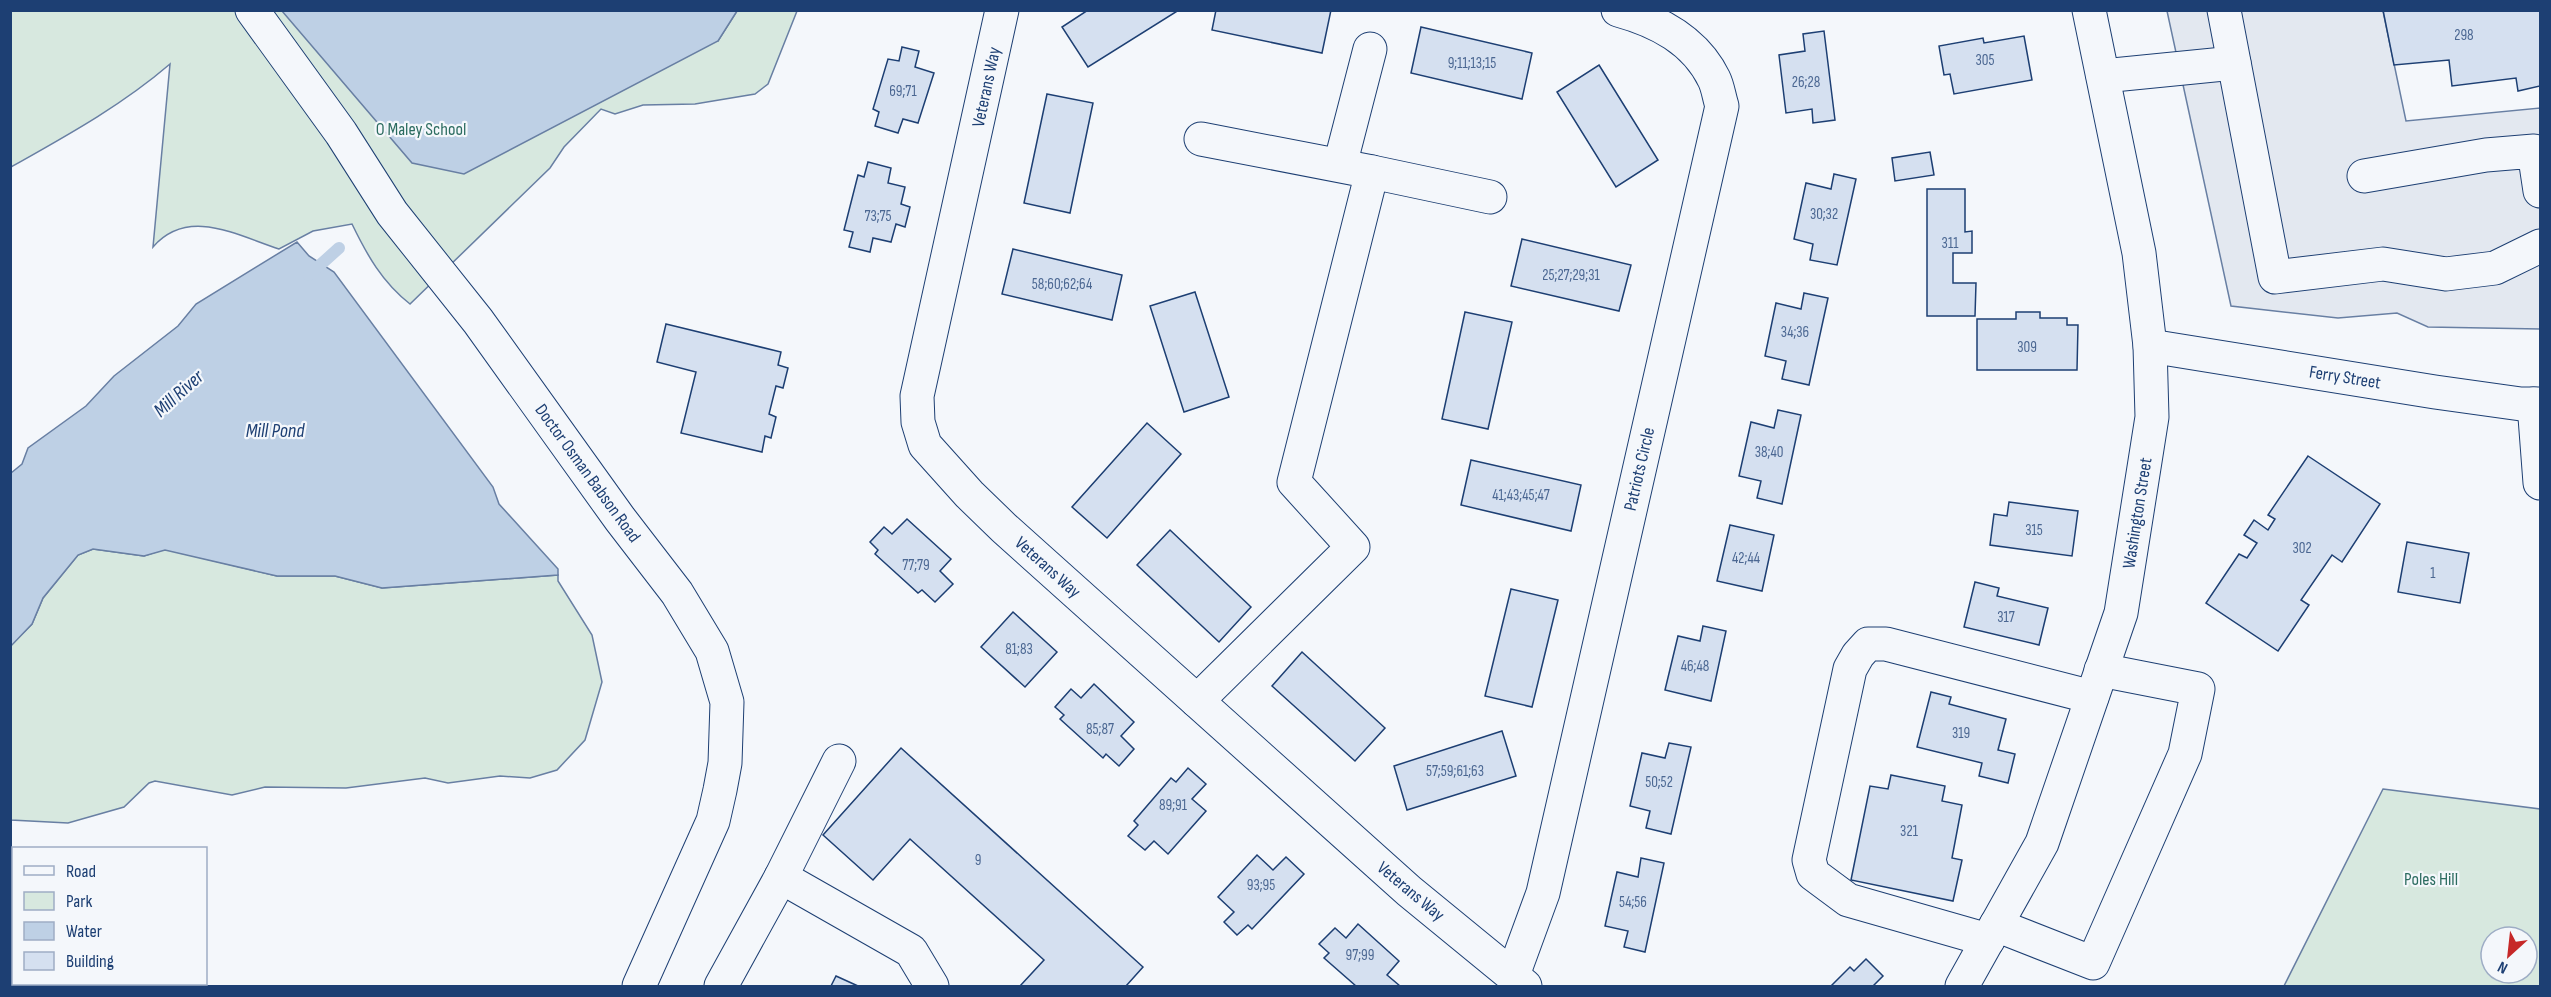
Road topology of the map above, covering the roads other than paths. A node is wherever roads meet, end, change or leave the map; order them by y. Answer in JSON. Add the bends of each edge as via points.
{"nodes":[{"id":1,"x":252,"y":10,"type":"edge"},
{"id":2,"x":1002,"y":10,"type":"edge"},
{"id":3,"x":1618,"y":10,"type":"edge"},
{"id":4,"x":2089,"y":10,"type":"edge"},
{"id":5,"x":2224,"y":10,"type":"edge"},
{"id":6,"x":1370,"y":49,"type":"dead end"},
{"id":7,"x":2234,"y":63,"type":"junction"},
{"id":8,"x":2103,"y":76,"type":"junction"},
{"id":9,"x":1202,"y":139,"type":"dead end"},
{"id":10,"x":1340,"y":165,"type":"junction"},
{"id":11,"x":1372,"y":172,"type":"junction"},
{"id":12,"x":2364,"y":176,"type":"dead end"},
{"id":13,"x":2541,"y":191,"type":"edge"},
{"id":14,"x":1490,"y":197,"type":"dead end"},
{"id":15,"x":2541,"y":246,"type":"edge"},
{"id":16,"x":2150,"y":346,"type":"junction"},
{"id":17,"x":2537,"y":404,"type":"edge"},
{"id":18,"x":2541,"y":483,"type":"edge"},
{"id":19,"x":2097,"y":684,"type":"junction"},
{"id":20,"x":1197,"y":701,"type":"junction"},
{"id":21,"x":839,"y":761,"type":"dead end"},
{"id":22,"x":782,"y":877,"type":"junction"},
{"id":23,"x":1992,"y":932,"type":"junction"},
{"id":24,"x":1519,"y":981,"type":"edge"},
{"id":25,"x":639,"y":987,"type":"edge"},
{"id":26,"x":721,"y":987,"type":"edge"},
{"id":27,"x":932,"y":987,"type":"edge"},
{"id":28,"x":1962,"y":987,"type":"edge"}],
"edges":[{"from":1,"to":25,"type":"street","name":"Doctor Osman Babson Road","via":[[341,133],[392,213],[478,321],[677,593],[712,651],[727,702],[720,790],[713,821]]},
{"from":2,"to":20,"type":"street","name":"Veterans Way","via":[[917,396],[918,422],[925,445],[969,494]]},
{"from":3,"to":24,"type":"street","name":"Patriots Circle","via":[[1649,19],[1698,53],[1714,80],[1722,106],[1543,893]]},
{"from":4,"to":8,"type":"street","name":"Washington Street"},
{"from":5,"to":7,"type":"street"},
{"from":6,"to":10,"type":"street"},
{"from":7,"to":8,"type":"street"},
{"from":7,"to":15,"type":"street","via":[[2275,277],[2383,264],[2446,274],[2495,268]]},
{"from":8,"to":16,"type":"street","name":"Washington Street","via":[[2139,253]]},
{"from":9,"to":10,"type":"street"},
{"from":10,"to":11,"type":"street"},
{"from":11,"to":14,"type":"street"},
{"from":11,"to":20,"type":"street","via":[[1294,482],[1353,548]]},
{"from":12,"to":13,"type":"street","via":[[2486,155],[2534,151]]},
{"from":16,"to":17,"type":"street","name":"Ferry Street","via":[[2435,392]]},
{"from":16,"to":19,"type":"street","name":"Washington Street","via":[[2152,417],[2121,613]]},
{"from":17,"to":18,"type":"street"},
{"from":19,"to":23,"type":"street","name":"Washington Street","via":[[2042,843]]},
{"from":19,"to":23,"type":"street","via":[[2198,689],[2185,754],[2092,963]]},
{"from":19,"to":23,"type":"street","via":[[1886,644],[1868,644],[1850,669],[1809,860],[1813,874],[1848,900]]},
{"from":20,"to":24,"type":"street","name":"Veterans Way","via":[[1410,891]]},
{"from":21,"to":22,"type":"street"},
{"from":22,"to":26,"type":"street"},
{"from":22,"to":27,"type":"street","via":[[911,951]]},
{"from":23,"to":28,"type":"street","name":"Washington Street"}]}
